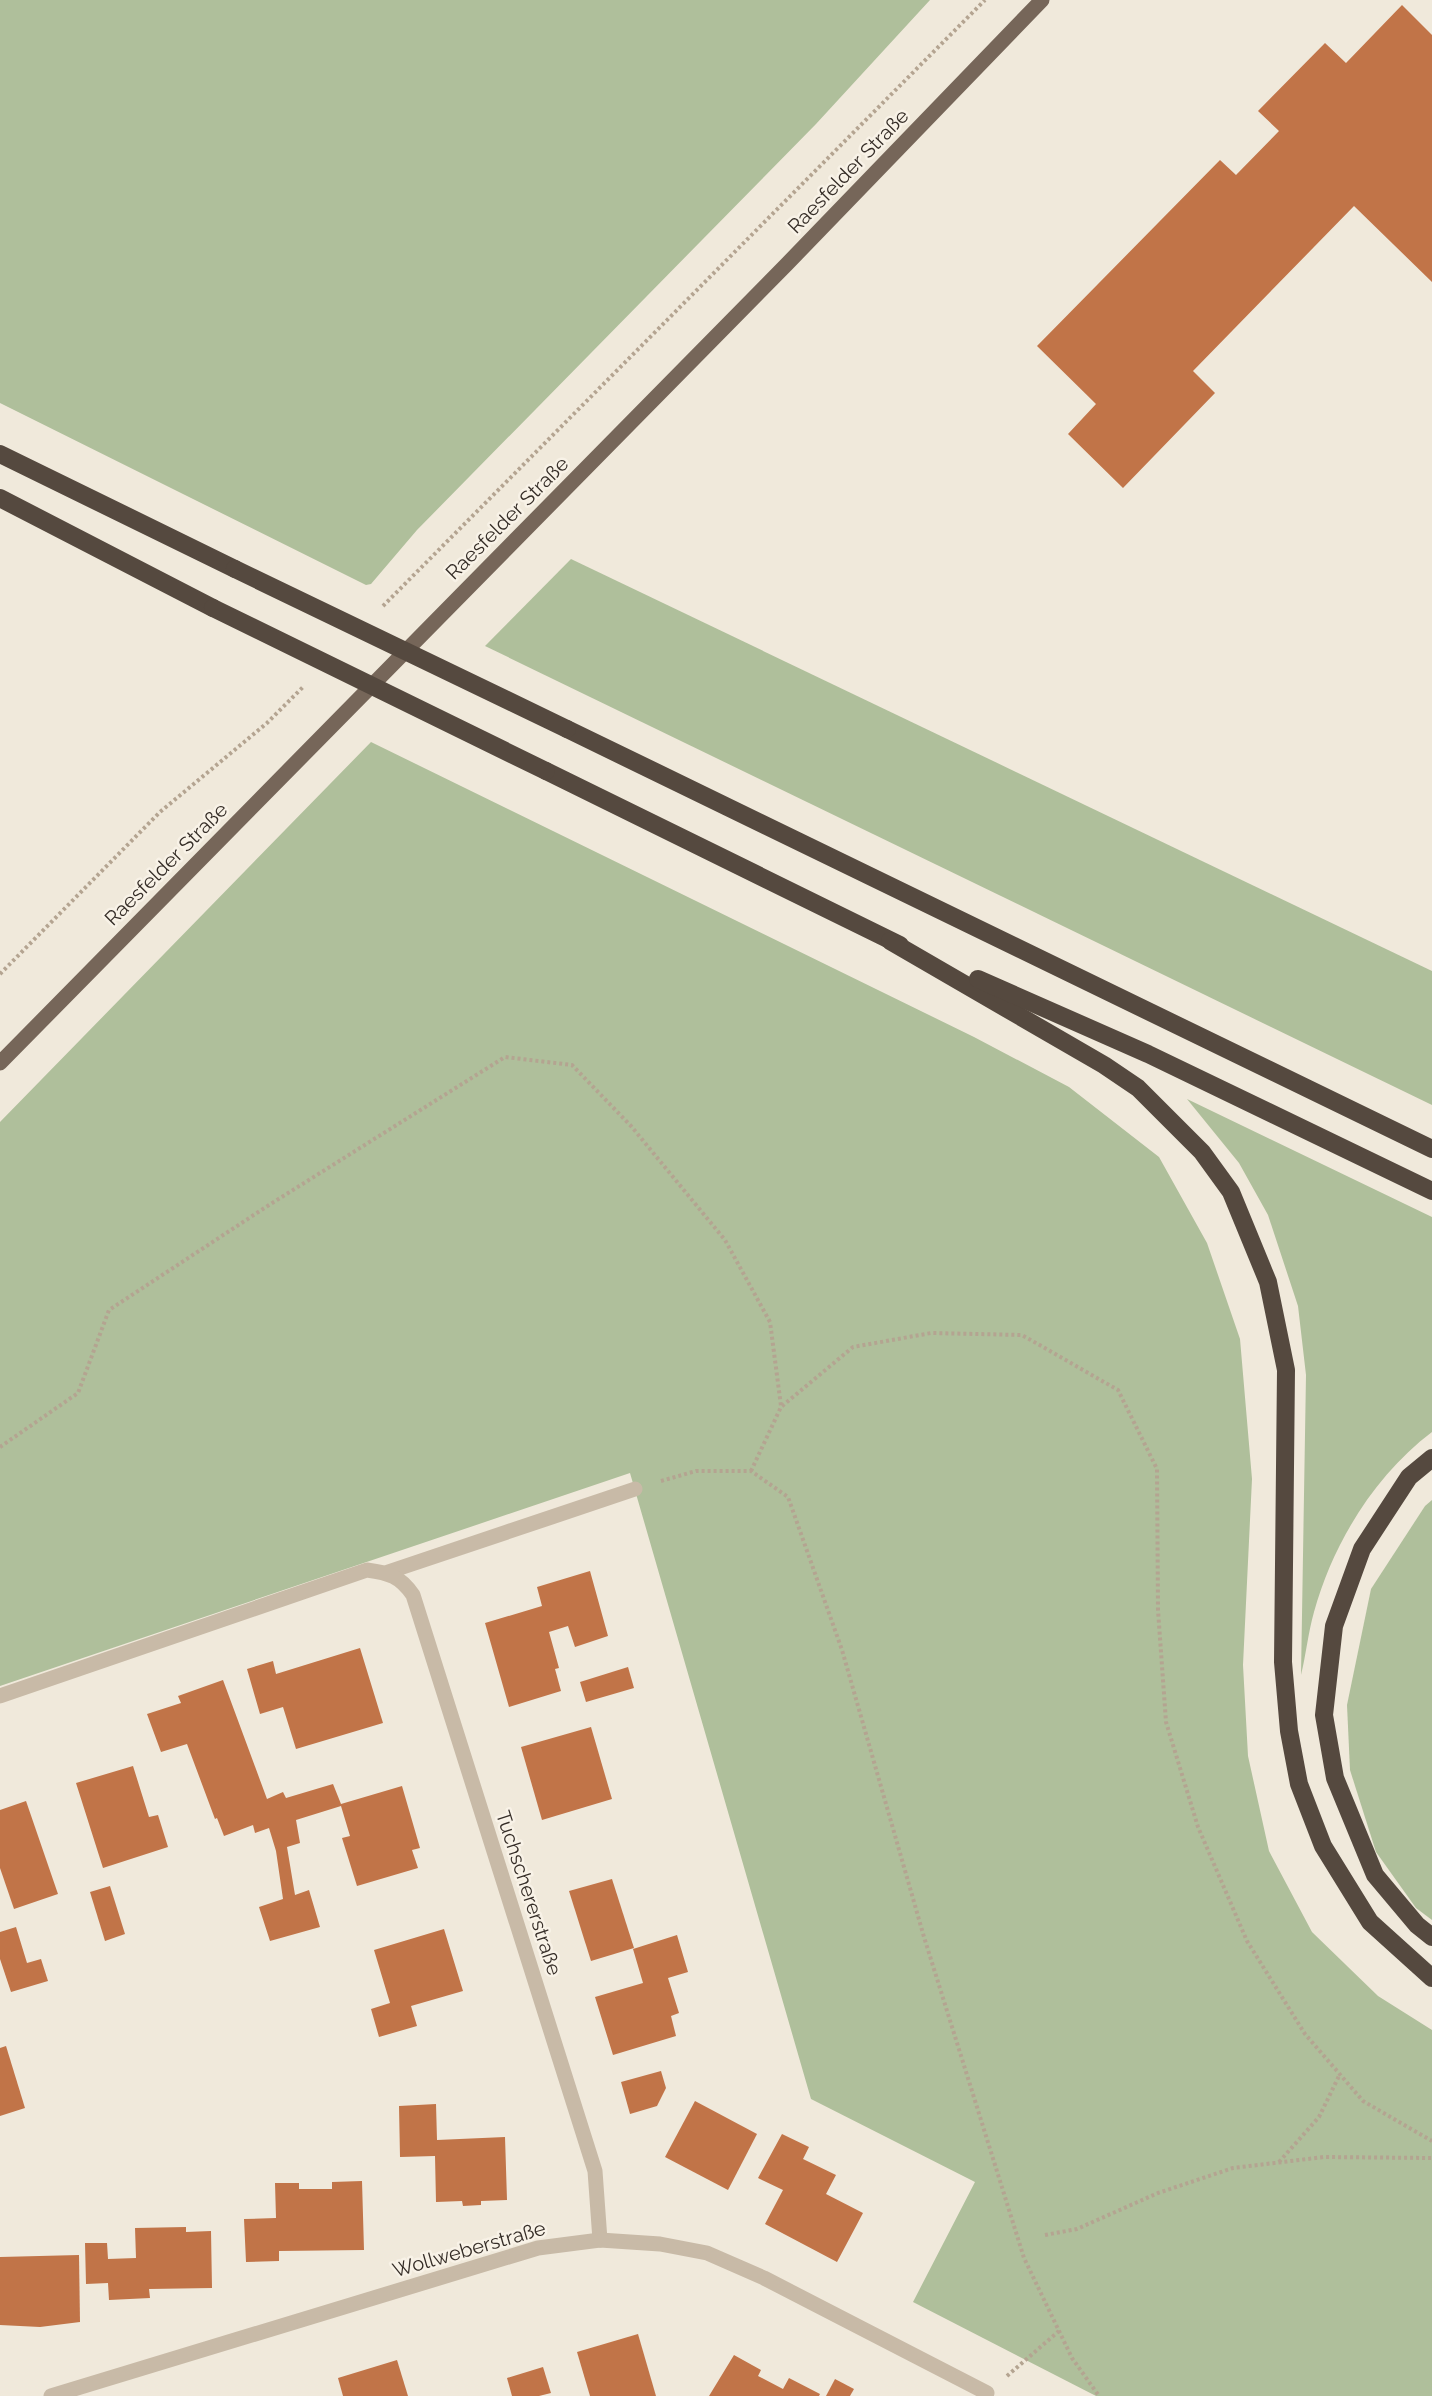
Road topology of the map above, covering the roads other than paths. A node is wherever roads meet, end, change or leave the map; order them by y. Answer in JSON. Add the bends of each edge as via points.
{"nodes":[{"id":1,"x":1042,"y":0,"type":"edge"},
{"id":2,"x":0,"y":454,"type":"edge"},
{"id":3,"x":0,"y":498,"type":"edge"},
{"id":4,"x":890,"y":941,"type":"junction"},
{"id":5,"x":0,"y":1063,"type":"edge"},
{"id":6,"x":1432,"y":1149,"type":"edge"},
{"id":7,"x":1432,"y":1191,"type":"edge"},
{"id":8,"x":1432,"y":1458,"type":"edge"},
{"id":9,"x":635,"y":1489,"type":"road end"},
{"id":10,"x":388,"y":1572,"type":"junction"},
{"id":11,"x":0,"y":1696,"type":"edge"},
{"id":12,"x":1432,"y":1937,"type":"edge"},
{"id":13,"x":1432,"y":1978,"type":"edge"},
{"id":14,"x":600,"y":2240,"type":"junction"},
{"id":15,"x":987,"y":2393,"type":"road end"},
{"id":16,"x":51,"y":2396,"type":"edge"}],
"edges":[{"from":1,"to":5,"type":"main road","name":"Raesfelder Straße","via":[[788,264]]},
{"from":2,"to":6,"type":"highway","bridge":true},
{"from":3,"to":4,"type":"highway","bridge":true,"via":[[213,608]]},
{"from":4,"to":7,"type":"highway","via":[[1148,1054]]},
{"from":4,"to":13,"type":"highway","via":[[1138,1088],[1202,1152],[1231,1192],[1268,1282],[1286,1370],[1283,1662],[1289,1731],[1299,1784],[1323,1846],[1371,1922]]},
{"from":8,"to":12,"type":"highway","via":[[1409,1477],[1362,1548],[1334,1626],[1324,1715],[1335,1778],[1375,1875]]},
{"from":9,"to":10,"type":"street"},
{"from":10,"to":11,"type":"street","via":[[367,1570]]},
{"from":10,"to":14,"type":"street","name":"Tuchschererstraße","via":[[403,1579],[420,1617],[595,2171]]},
{"from":14,"to":15,"type":"street","name":"Wollweberstraße","via":[[660,2244],[707,2253],[764,2278]]},
{"from":14,"to":16,"type":"street","name":"Wollweberstraße","via":[[538,2248]]}]}
